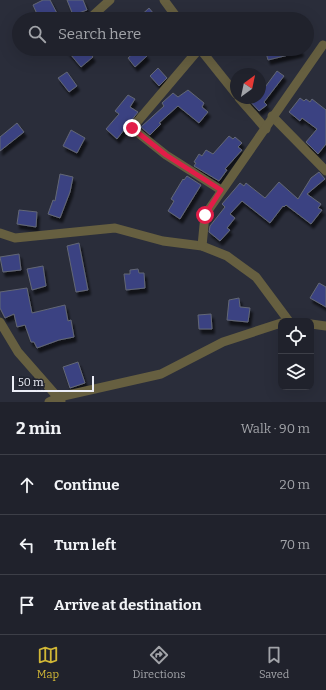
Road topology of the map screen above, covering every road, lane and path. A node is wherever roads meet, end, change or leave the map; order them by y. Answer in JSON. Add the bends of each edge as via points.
{"nodes":[{"id":1,"x":110,"y":0,"type":"edge"},
{"id":2,"x":164,"y":0,"type":"edge"},
{"id":3,"x":99,"y":4,"type":"edge"},
{"id":4,"x":173,"y":12,"type":"edge"},
{"id":5,"x":323,"y":46,"type":"dead end"},
{"id":6,"x":194,"y":56,"type":"edge"},
{"id":7,"x":206,"y":56,"type":"edge"},
{"id":8,"x":230,"y":86,"type":"edge"},
{"id":9,"x":244,"y":104,"type":"edge"},
{"id":10,"x":272,"y":116,"type":"junction"},
{"id":11,"x":266,"y":129,"type":"junction"},
{"id":12,"x":326,"y":171,"type":"edge"},
{"id":13,"x":221,"y":190,"type":"junction"},
{"id":14,"x":0,"y":233,"type":"edge"},
{"id":15,"x":202,"y":246,"type":"junction"},
{"id":16,"x":286,"y":318,"type":"edge"},
{"id":17,"x":0,"y":322,"type":"edge"},
{"id":18,"x":278,"y":324,"type":"edge"},
{"id":19,"x":314,"y":324,"type":"edge"},
{"id":20,"x":326,"y":326,"type":"edge"},
{"id":21,"x":60,"y":399,"type":"edge"},
{"id":22,"x":49,"y":402,"type":"edge"}],
"edges":[{"from":1,"to":3,"type":"street"},
{"from":2,"to":4,"type":"street"},
{"from":5,"to":10,"type":"street"},
{"from":6,"to":13,"type":"street","via":[[132,128],[166,155]]},
{"from":7,"to":8,"type":"street"},
{"from":9,"to":11,"type":"street"},
{"from":10,"to":11,"type":"street"},
{"from":10,"to":12,"type":"street"},
{"from":11,"to":13,"type":"street"},
{"from":13,"to":15,"type":"street","via":[[205,215]]},
{"from":14,"to":15,"type":"street","via":[[15,238],[115,228],[163,241]]},
{"from":15,"to":16,"type":"street","via":[[227,256],[256,277]]},
{"from":17,"to":21,"type":"street","via":[[18,352]]},
{"from":18,"to":21,"type":"street","via":[[223,342],[161,374]]},
{"from":19,"to":20,"type":"street"},
{"from":21,"to":22,"type":"street"}]}
